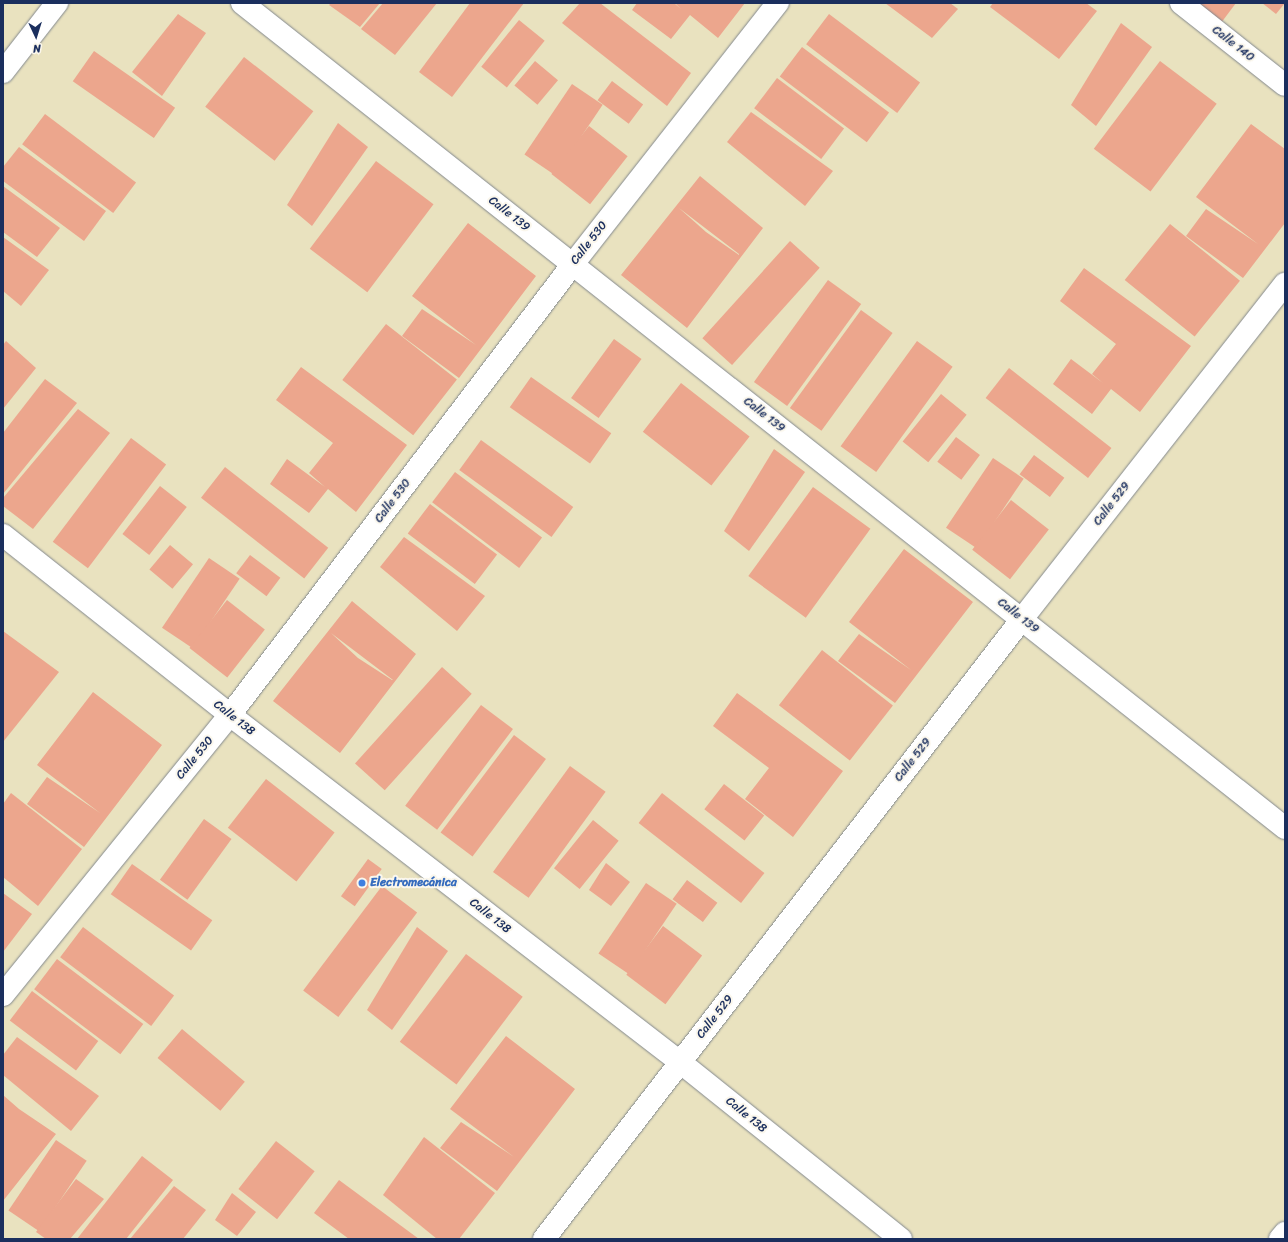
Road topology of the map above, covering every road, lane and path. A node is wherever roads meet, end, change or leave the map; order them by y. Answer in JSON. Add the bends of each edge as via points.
{"nodes":[{"id":1,"x":57,"y":3,"type":"edge"},
{"id":2,"x":242,"y":3,"type":"edge"},
{"id":3,"x":778,"y":3,"type":"edge"},
{"id":4,"x":1181,"y":3,"type":"edge"},
{"id":5,"x":3,"y":72,"type":"edge"},
{"id":6,"x":1285,"y":85,"type":"edge"},
{"id":7,"x":573,"y":264,"type":"junction"},
{"id":8,"x":1285,"y":284,"type":"edge"},
{"id":9,"x":3,"y":535,"type":"edge"},
{"id":10,"x":1022,"y":619,"type":"junction"},
{"id":11,"x":230,"y":715,"type":"junction"},
{"id":12,"x":1285,"y":828,"type":"edge"},
{"id":13,"x":3,"y":995,"type":"edge"},
{"id":14,"x":680,"y":1062,"type":"junction"},
{"id":15,"x":1285,"y":1233,"type":"edge"},
{"id":16,"x":544,"y":1239,"type":"edge"},
{"id":17,"x":901,"y":1239,"type":"edge"},
{"id":18,"x":1280,"y":1239,"type":"edge"}],
"edges":[{"from":1,"to":5,"type":"street"},
{"from":2,"to":7,"type":"street","name":"Calle 139"},
{"from":3,"to":7,"type":"street","name":"Calle 530"},
{"from":4,"to":6,"type":"street","name":"Calle 140"},
{"from":7,"to":10,"type":"street","name":"Calle 139"},
{"from":7,"to":11,"type":"street","name":"Calle 530"},
{"from":8,"to":10,"type":"street","name":"Calle 529"},
{"from":9,"to":11,"type":"street","name":"Calle 138"},
{"from":10,"to":12,"type":"street","name":"Calle 139"},
{"from":10,"to":14,"type":"street","name":"Calle 529"},
{"from":11,"to":13,"type":"street","name":"Calle 530"},
{"from":11,"to":14,"type":"street","name":"Calle 138"},
{"from":14,"to":16,"type":"street","name":"Calle 529"},
{"from":14,"to":17,"type":"street","name":"Calle 138"},
{"from":15,"to":18,"type":"street"}]}
